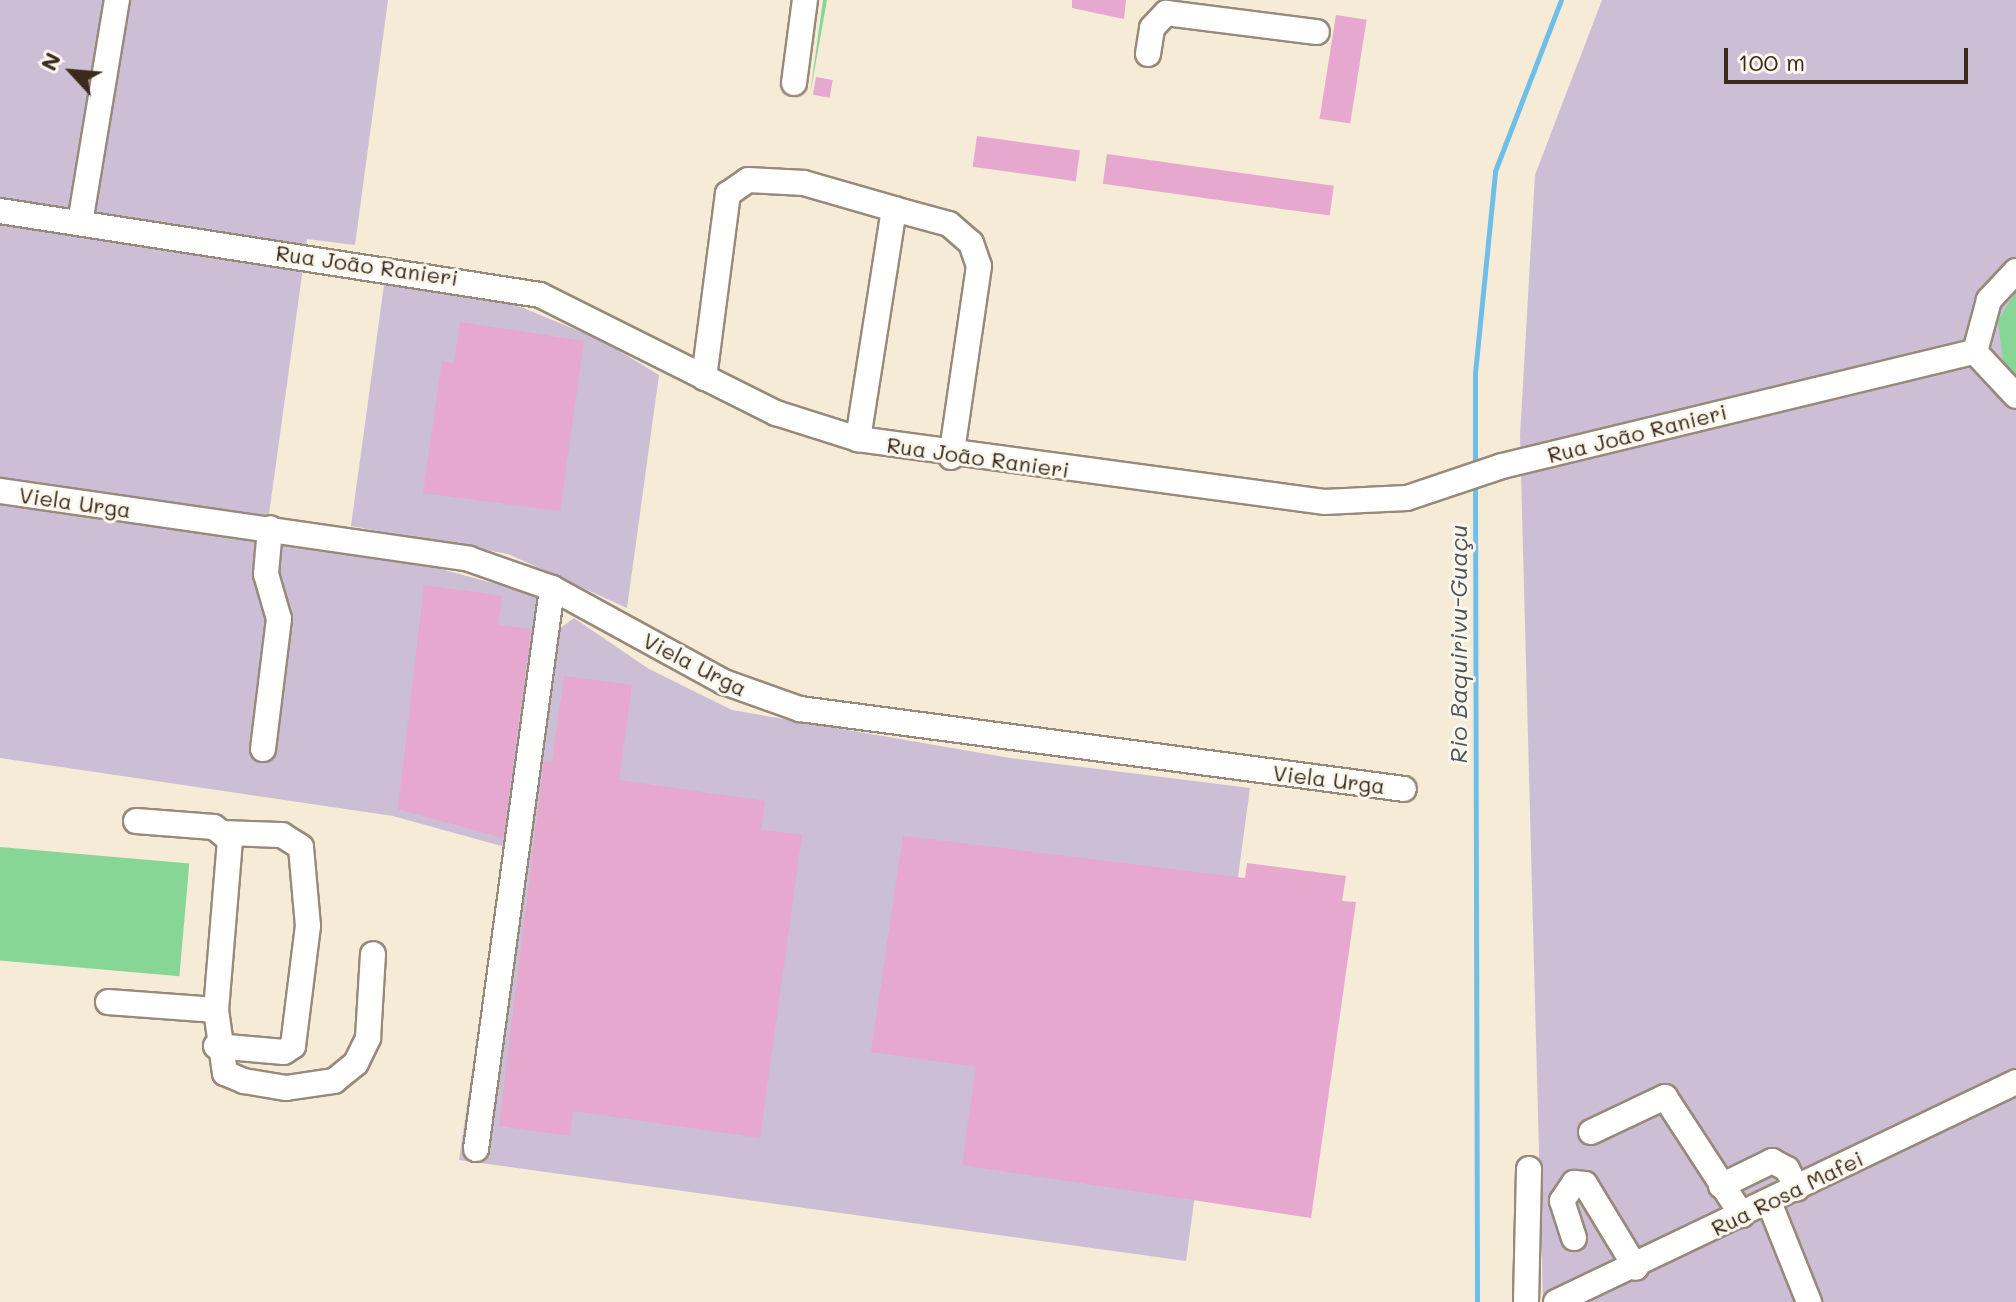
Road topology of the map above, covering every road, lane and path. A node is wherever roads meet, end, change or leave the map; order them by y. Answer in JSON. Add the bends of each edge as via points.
{"nodes":[{"id":1,"x":117,"y":0,"type":"edge"},
{"id":2,"x":805,"y":0,"type":"edge"},
{"id":3,"x":1317,"y":32,"type":"dead end"},
{"id":4,"x":1148,"y":54,"type":"dead end"},
{"id":5,"x":794,"y":83,"type":"dead end"},
{"id":6,"x":894,"y":209,"type":"junction"},
{"id":7,"x":0,"y":211,"type":"edge"},
{"id":8,"x":80,"y":223,"type":"junction"},
{"id":9,"x":2016,"y":271,"type":"edge"},
{"id":10,"x":1975,"y":352,"type":"junction"},
{"id":11,"x":704,"y":378,"type":"junction"},
{"id":12,"x":2016,"y":396,"type":"edge"},
{"id":13,"x":858,"y":439,"type":"junction"},
{"id":14,"x":951,"y":457,"type":"junction"},
{"id":15,"x":0,"y":491,"type":"edge"},
{"id":16,"x":270,"y":528,"type":"junction"},
{"id":17,"x":552,"y":588,"type":"junction"},
{"id":18,"x":263,"y":749,"type":"dead end"},
{"id":19,"x":1404,"y":789,"type":"dead end"},
{"id":20,"x":136,"y":821,"type":"dead end"},
{"id":21,"x":226,"y":833,"type":"junction"},
{"id":22,"x":373,"y":954,"type":"dead end"},
{"id":23,"x":108,"y":1002,"type":"dead end"},
{"id":24,"x":216,"y":1010,"type":"junction"},
{"id":25,"x":216,"y":1046,"type":"junction"},
{"id":26,"x":2016,"y":1082,"type":"edge"},
{"id":27,"x":1591,"y":1132,"type":"dead end"},
{"id":28,"x":476,"y":1149,"type":"dead end"},
{"id":29,"x":1529,"y":1169,"type":"dead end"},
{"id":30,"x":1721,"y":1186,"type":"junction"},
{"id":31,"x":1797,"y":1189,"type":"junction"},
{"id":32,"x":1769,"y":1202,"type":"junction"},
{"id":33,"x":1742,"y":1215,"type":"junction"},
{"id":34,"x":1574,"y":1238,"type":"dead end"},
{"id":35,"x":1636,"y":1268,"type":"junction"},
{"id":36,"x":1526,"y":1302,"type":"edge"},
{"id":37,"x":1556,"y":1302,"type":"edge"},
{"id":38,"x":1809,"y":1302,"type":"edge"}],
"edges":[{"from":1,"to":8,"type":"street"},
{"from":2,"to":5,"type":"street"},
{"from":3,"to":4,"type":"street","via":[[1166,13],[1157,18]]},
{"from":6,"to":11,"type":"street","via":[[804,183],[748,180],[728,194]]},
{"from":6,"to":13,"type":"street"},
{"from":6,"to":14,"type":"street","via":[[949,224],[971,243],[979,266]]},
{"from":7,"to":8,"type":"street","name":"Rua João Ranieri"},
{"from":8,"to":11,"type":"street","name":"Rua João Ranieri","via":[[497,284],[574,306]]},
{"from":9,"to":10,"type":"street","via":[[1989,300]]},
{"from":10,"to":12,"type":"street"},
{"from":10,"to":14,"type":"street","name":"Rua João Ranieri","via":[[1502,466],[1376,504]]},
{"from":11,"to":13,"type":"street","name":"Rua João Ranieri","via":[[815,428]]},
{"from":13,"to":14,"type":"street","name":"Rua João Ranieri"},
{"from":15,"to":16,"type":"street","name":"Viela Urga"},
{"from":16,"to":17,"type":"street","name":"Viela Urga","via":[[447,555]]},
{"from":16,"to":18,"type":"street","via":[[266,574],[279,619]]},
{"from":17,"to":19,"type":"street","name":"Viela Urga","via":[[724,682],[800,709]]},
{"from":17,"to":28,"type":"street"},
{"from":20,"to":21,"type":"street"},
{"from":21,"to":24,"type":"street"},
{"from":21,"to":25,"type":"street","via":[[282,835],[301,847],[308,926],[293,1046],[284,1052]]},
{"from":22,"to":25,"type":"street","via":[[368,1038],[356,1063],[334,1081],[286,1088],[244,1081],[225,1073]]},
{"from":23,"to":24,"type":"street"},
{"from":24,"to":25,"type":"street"},
{"from":26,"to":31,"type":"street","name":"Rua Rosa Mafei"},
{"from":27,"to":30,"type":"street","via":[[1665,1097]]},
{"from":29,"to":36,"type":"street"},
{"from":30,"to":31,"type":"street","via":[[1772,1161],[1787,1169]]},
{"from":30,"to":33,"type":"street"},
{"from":31,"to":32,"type":"street","name":"Rua Rosa Mafei"},
{"from":32,"to":33,"type":"street","name":"Rua Rosa Mafei"},
{"from":32,"to":38,"type":"street"},
{"from":33,"to":35,"type":"street","name":"Rua Rosa Mafei"},
{"from":34,"to":35,"type":"street","via":[[1562,1201],[1574,1183],[1585,1184]]},
{"from":35,"to":37,"type":"street","name":"Rua Rosa Mafei"}]}
